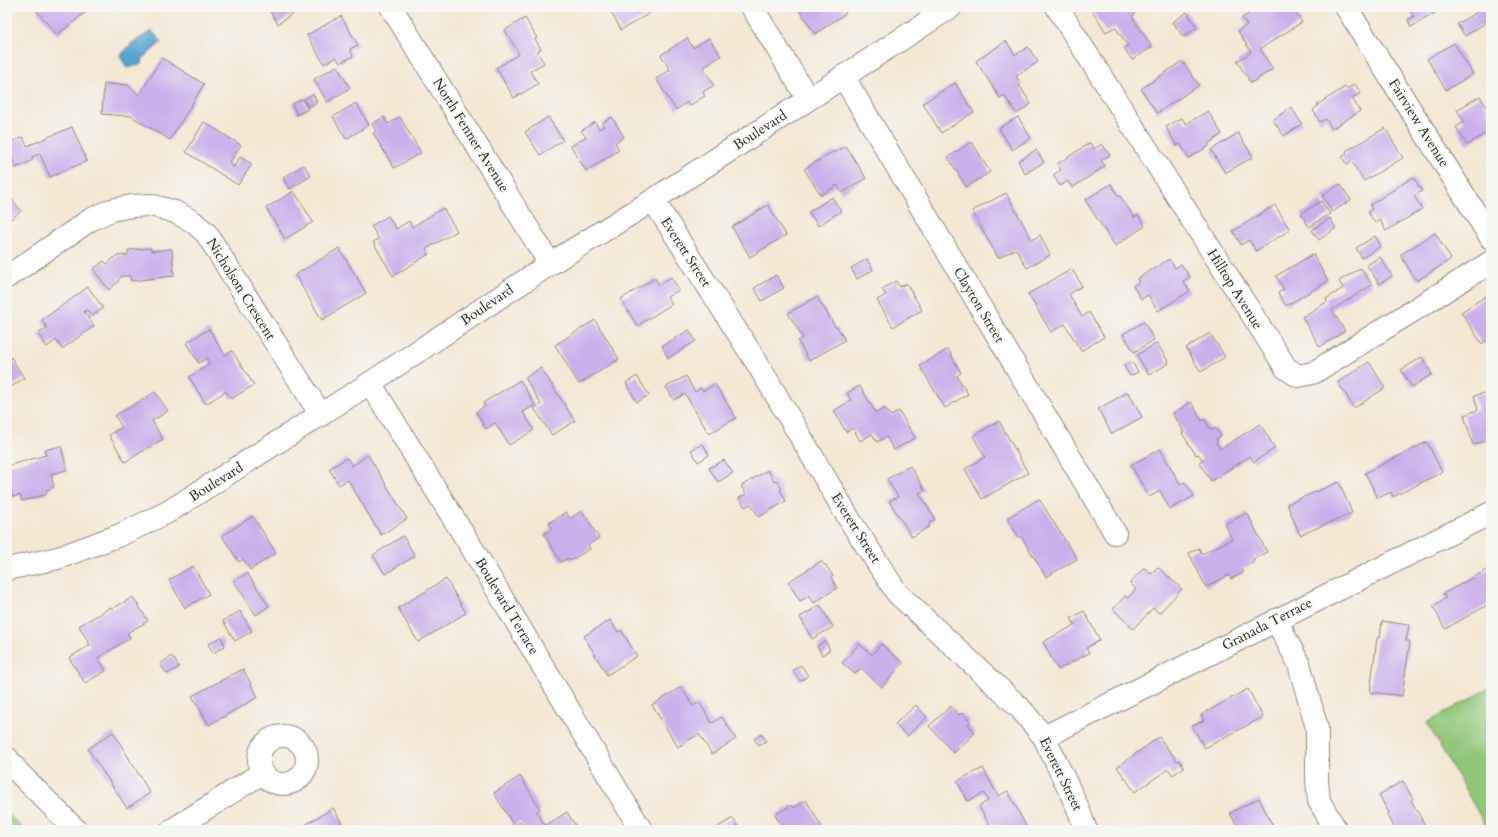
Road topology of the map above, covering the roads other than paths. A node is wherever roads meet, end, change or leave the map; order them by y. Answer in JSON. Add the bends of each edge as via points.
{"nodes":[{"id":1,"x":391,"y":7,"type":"edge"},
{"id":2,"x":752,"y":7,"type":"edge"},
{"id":3,"x":952,"y":7,"type":"edge"},
{"id":4,"x":1057,"y":7,"type":"edge"},
{"id":5,"x":1346,"y":7,"type":"edge"},
{"id":6,"x":843,"y":76,"type":"junction"},
{"id":7,"x":808,"y":99,"type":"junction"},
{"id":8,"x":653,"y":200,"type":"junction"},
{"id":9,"x":1491,"y":238,"type":"edge"},
{"id":10,"x":1491,"y":262,"type":"edge"},
{"id":11,"x":550,"y":264,"type":"junction"},
{"id":12,"x":7,"y":277,"type":"edge"},
{"id":13,"x":370,"y":383,"type":"junction"},
{"id":14,"x":321,"y":415,"type":"junction"},
{"id":15,"x":1491,"y":513,"type":"edge"},
{"id":16,"x":1115,"y":533,"type":"dead end"},
{"id":17,"x":7,"y":569,"type":"edge"},
{"id":18,"x":1276,"y":620,"type":"junction"},
{"id":19,"x":1044,"y":737,"type":"junction"},
{"id":20,"x":7,"y":758,"type":"edge"},
{"id":21,"x":262,"y":773,"type":"dead end"},
{"id":22,"x":76,"y":830,"type":"edge"},
{"id":23,"x":172,"y":830,"type":"edge"},
{"id":24,"x":641,"y":830,"type":"edge"},
{"id":25,"x":1086,"y":830,"type":"edge"},
{"id":26,"x":1336,"y":830,"type":"edge"}],
"edges":[{"from":1,"to":11,"type":"street","name":"North Fenner Avenue"},
{"from":2,"to":7,"type":"street"},
{"from":3,"to":6,"type":"street","name":"Boulevard"},
{"from":4,"to":10,"type":"street","name":"Hilltop Avenue","via":[[1286,368],[1298,376],[1313,373]]},
{"from":5,"to":9,"type":"street","name":"Fairview Avenue"},
{"from":6,"to":7,"type":"street","name":"Boulevard"},
{"from":6,"to":16,"type":"street","name":"Clayton Street"},
{"from":7,"to":8,"type":"street","name":"Boulevard"},
{"from":8,"to":11,"type":"street","name":"Boulevard"},
{"from":8,"to":19,"type":"street","name":"Everett Street","via":[[897,593],[1015,703]]},
{"from":11,"to":13,"type":"street","name":"Boulevard"},
{"from":12,"to":14,"type":"street","name":"Nicholson Crescent","via":[[90,220],[111,210],[151,205],[175,212],[192,221],[206,233]]},
{"from":13,"to":14,"type":"street","name":"Boulevard"},
{"from":13,"to":24,"type":"street","name":"Boulevard Terrace"},
{"from":14,"to":17,"type":"street","name":"Boulevard","via":[[168,512],[120,535],[65,555]]},
{"from":15,"to":18,"type":"street","name":"Granada Terrace"},
{"from":18,"to":19,"type":"street","name":"Granada Terrace"},
{"from":18,"to":26,"type":"street","via":[[1299,664],[1317,728],[1319,801]]},
{"from":19,"to":25,"type":"street","name":"Everett Street"},
{"from":20,"to":22,"type":"street"},
{"from":21,"to":23,"type":"street"}]}
